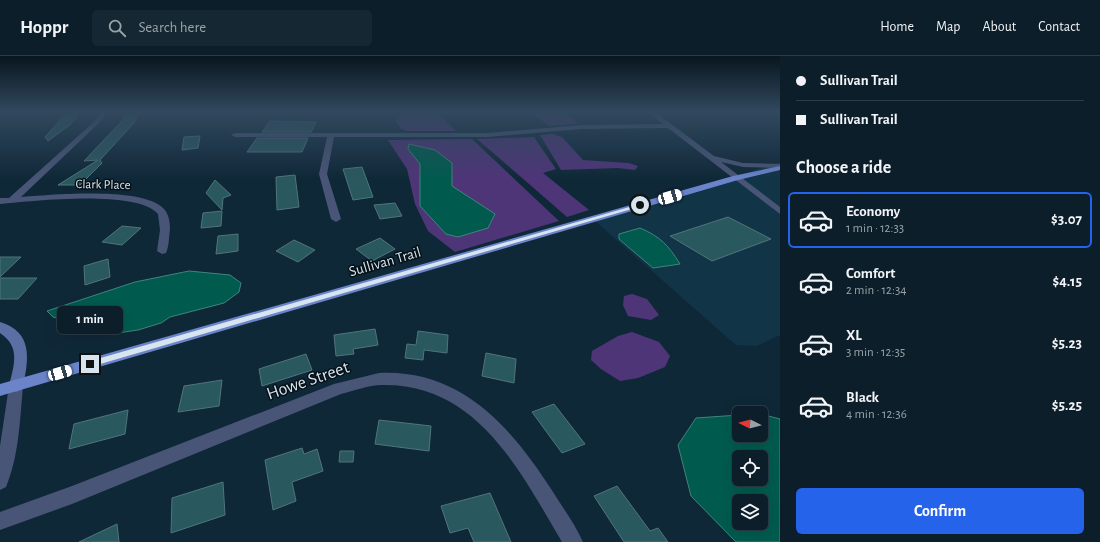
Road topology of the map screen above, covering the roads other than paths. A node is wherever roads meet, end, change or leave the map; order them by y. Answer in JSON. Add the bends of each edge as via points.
{"nodes":[{"id":1,"x":85,"y":134,"type":"edge"},
{"id":2,"x":503,"y":134,"type":"edge"},
{"id":3,"x":680,"y":134,"type":"edge"},
{"id":4,"x":234,"y":135,"type":"dead end"},
{"id":5,"x":332,"y":135,"type":"junction"},
{"id":6,"x":708,"y":156,"type":"junction"},
{"id":7,"x":780,"y":167,"type":"edge"},
{"id":8,"x":736,"y":178,"type":"junction"},
{"id":9,"x":12,"y":200,"type":"junction"},
{"id":10,"x":0,"y":201,"type":"edge"},
{"id":11,"x":780,"y":211,"type":"edge"},
{"id":12,"x":336,"y":219,"type":"dead end"},
{"id":13,"x":162,"y":251,"type":"dead end"},
{"id":14,"x":0,"y":327,"type":"edge"},
{"id":15,"x":16,"y":386,"type":"junction"},
{"id":16,"x":0,"y":390,"type":"edge"},
{"id":17,"x":0,"y":481,"type":"edge"},
{"id":18,"x":0,"y":521,"type":"edge"},
{"id":19,"x":573,"y":542,"type":"edge"}],
"edges":[{"from":1,"to":9,"type":"street"},
{"from":2,"to":5,"type":"street"},
{"from":3,"to":6,"type":"street"},
{"from":4,"to":5,"type":"street"},
{"from":5,"to":12,"type":"street","via":[[323,174]]},
{"from":6,"to":7,"type":"street","via":[[743,165]]},
{"from":6,"to":8,"type":"street"},
{"from":7,"to":8,"type":"main road","name":"Sullivan Trail"},
{"from":8,"to":11,"type":"street"},
{"from":8,"to":15,"type":"main road","name":"Sullivan Trail"},
{"from":9,"to":10,"type":"street","name":"Clark Place"},
{"from":9,"to":13,"type":"street","name":"Clark Place","via":[[112,197],[144,201],[161,210],[164,219]]},
{"from":14,"to":15,"type":"main road","via":[[20,343],[23,355]]},
{"from":15,"to":16,"type":"main road","name":"Sullivan Trail"},
{"from":15,"to":17,"type":"street","via":[[8,448]]},
{"from":18,"to":19,"type":"street","name":"Howe Street","via":[[72,495],[339,388],[383,378],[416,381],[432,386],[467,403],[485,416],[521,459]]}]}
